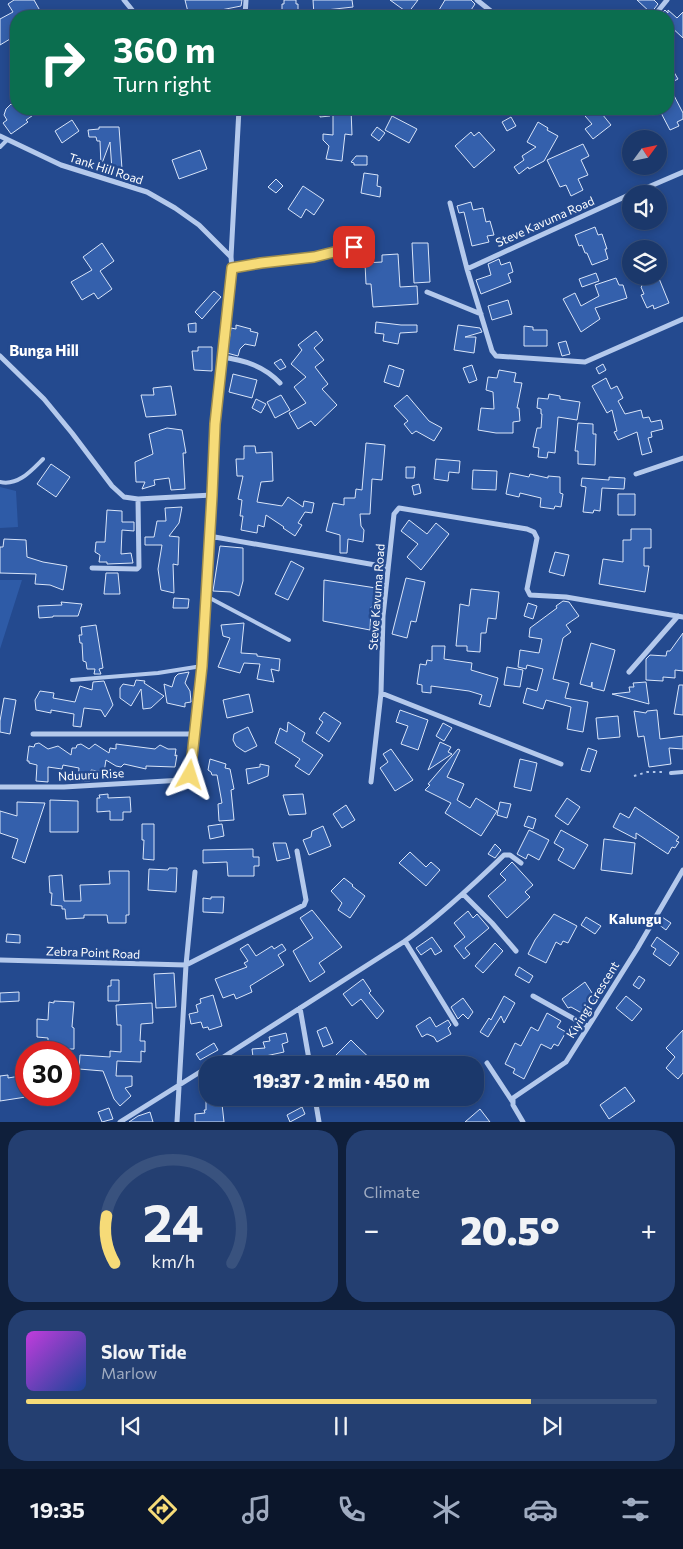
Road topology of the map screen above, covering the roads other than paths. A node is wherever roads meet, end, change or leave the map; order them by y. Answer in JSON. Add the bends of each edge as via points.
{"nodes":[{"id":1,"x":124,"y":0,"type":"edge"},
{"id":2,"x":477,"y":0,"type":"edge"},
{"id":3,"x":667,"y":0,"type":"edge"},
{"id":4,"x":132,"y":10,"type":"edge"},
{"id":5,"x":490,"y":10,"type":"edge"},
{"id":6,"x":659,"y":10,"type":"edge"},
{"id":7,"x":238,"y":115,"type":"edge"},
{"id":8,"x":0,"y":136,"type":"edge"},
{"id":9,"x":7,"y":140,"type":"junction"},
{"id":10,"x":0,"y":147,"type":"edge"},
{"id":11,"x":683,"y":172,"type":"edge"},
{"id":12,"x":653,"y":185,"type":"edge"},
{"id":13,"x":622,"y":199,"type":"edge"},
{"id":14,"x":450,"y":203,"type":"dead end"},
{"id":15,"x":354,"y":247,"type":"dead end"},
{"id":16,"x":231,"y":256,"type":"junction"},
{"id":17,"x":232,"y":268,"type":"junction"},
{"id":18,"x":466,"y":269,"type":"junction"},
{"id":19,"x":427,"y":292,"type":"dead end"},
{"id":20,"x":481,"y":314,"type":"junction"},
{"id":21,"x":683,"y":319,"type":"edge"},
{"id":22,"x":0,"y":356,"type":"edge"},
{"id":23,"x":222,"y":357,"type":"junction"},
{"id":24,"x":280,"y":383,"type":"dead end"},
{"id":25,"x":683,"y":458,"type":"edge"},
{"id":26,"x":44,"y":459,"type":"dead end"},
{"id":27,"x":636,"y":474,"type":"dead end"},
{"id":28,"x":0,"y":482,"type":"edge"},
{"id":29,"x":212,"y":495,"type":"junction"},
{"id":30,"x":138,"y":499,"type":"junction"},
{"id":31,"x":209,"y":536,"type":"junction"},
{"id":32,"x":388,"y":567,"type":"junction"},
{"id":33,"x":92,"y":568,"type":"dead end"},
{"id":34,"x":206,"y":596,"type":"junction"},
{"id":35,"x":681,"y":617,"type":"edge"},
{"id":36,"x":288,"y":640,"type":"dead end"},
{"id":37,"x":202,"y":666,"type":"junction"},
{"id":38,"x":629,"y":672,"type":"dead end"},
{"id":39,"x":72,"y":680,"type":"dead end"},
{"id":40,"x":381,"y":693,"type":"junction"},
{"id":41,"x":33,"y":734,"type":"dead end"},
{"id":42,"x":195,"y":734,"type":"junction"},
{"id":43,"x":561,"y":764,"type":"dead end"},
{"id":44,"x":683,"y":772,"type":"edge"},
{"id":45,"x":671,"y":773,"type":"road end"},
{"id":46,"x":371,"y":782,"type":"dead end"},
{"id":47,"x":0,"y":787,"type":"edge"},
{"id":48,"x":297,"y":851,"type":"dead end"},
{"id":49,"x":521,"y":863,"type":"dead end"},
{"id":50,"x":683,"y":870,"type":"edge"},
{"id":51,"x":195,"y":872,"type":"dead end"},
{"id":52,"x":463,"y":894,"type":"junction"},
{"id":53,"x":404,"y":941,"type":"junction"},
{"id":54,"x":516,"y":951,"type":"dead end"},
{"id":55,"x":0,"y":960,"type":"edge"},
{"id":56,"x":186,"y":965,"type":"junction"},
{"id":57,"x":533,"y":996,"type":"dead end"},
{"id":58,"x":300,"y":1008,"type":"junction"},
{"id":59,"x":456,"y":1024,"type":"dead end"},
{"id":60,"x":587,"y":1026,"type":"junction"},
{"id":61,"x":225,"y":1056,"type":"edge"},
{"id":62,"x":308,"y":1056,"type":"edge"},
{"id":63,"x":487,"y":1063,"type":"dead end"},
{"id":64,"x":199,"y":1073,"type":"edge"},
{"id":65,"x":180,"y":1085,"type":"junction"},
{"id":66,"x":512,"y":1101,"type":"junction"},
{"id":67,"x":316,"y":1106,"type":"edge"},
{"id":68,"x":120,"y":1122,"type":"edge"},
{"id":69,"x":177,"y":1122,"type":"edge"},
{"id":70,"x":319,"y":1122,"type":"edge"},
{"id":71,"x":523,"y":1122,"type":"edge"}],
"edges":[{"from":1,"to":4,"type":"street"},
{"from":2,"to":5,"type":"street"},
{"from":3,"to":6,"type":"street"},
{"from":7,"to":16,"type":"street"},
{"from":8,"to":9,"type":"street","name":"Tank Hill Road"},
{"from":9,"to":10,"type":"lane"},
{"from":9,"to":16,"type":"street","name":"Tank Hill Road","via":[[61,165],[147,192],[200,225]]},
{"from":11,"to":12,"type":"street","name":"Steve Kavuma Road"},
{"from":13,"to":18,"type":"street","name":"Steve Kavuma Road"},
{"from":14,"to":18,"type":"street"},
{"from":15,"to":17,"type":"street","via":[[314,257]]},
{"from":16,"to":17,"type":"street"},
{"from":17,"to":23,"type":"street"},
{"from":18,"to":20,"type":"street"},
{"from":19,"to":20,"type":"street"},
{"from":20,"to":21,"type":"street","via":[[496,356],[581,362]]},
{"from":22,"to":30,"type":"street","via":[[44,399],[118,492],[124,497]]},
{"from":23,"to":24,"type":"street","via":[[254,365]]},
{"from":23,"to":29,"type":"street"},
{"from":25,"to":27,"type":"street"},
{"from":26,"to":28,"type":"lane","via":[[19,480]]},
{"from":29,"to":30,"type":"street"},
{"from":29,"to":31,"type":"street"},
{"from":30,"to":33,"type":"street","via":[[139,567]]},
{"from":31,"to":32,"type":"street"},
{"from":31,"to":34,"type":"street"},
{"from":32,"to":35,"type":"street","name":"Steve Kavuma Road","via":[[394,514],[401,507],[534,532],[537,538],[527,589],[530,595],[566,597]]},
{"from":32,"to":40,"type":"street","name":"Steve Kavuma Road"},
{"from":34,"to":36,"type":"lane"},
{"from":34,"to":37,"type":"street"},
{"from":35,"to":38,"type":"street"},
{"from":37,"to":39,"type":"lane"},
{"from":37,"to":42,"type":"street"},
{"from":40,"to":43,"type":"street"},
{"from":40,"to":46,"type":"street","name":"Steve Kavuma Road"},
{"from":41,"to":42,"type":"street"},
{"from":42,"to":47,"type":"street","name":"Nduuru Rise","via":[[190,775],[184,780]]},
{"from":44,"to":45,"type":"lane"},
{"from":48,"to":56,"type":"street","via":[[306,900],[304,904]]},
{"from":49,"to":52,"type":"street","via":[[510,855],[504,855]]},
{"from":50,"to":60,"type":"street","name":"Kiyingi Crescent"},
{"from":51,"to":56,"type":"street"},
{"from":52,"to":53,"type":"street"},
{"from":52,"to":54,"type":"street"},
{"from":53,"to":58,"type":"street"},
{"from":53,"to":59,"type":"street"},
{"from":55,"to":56,"type":"street","name":"Zebra Point Road"},
{"from":56,"to":65,"type":"street"},
{"from":57,"to":60,"type":"street"},
{"from":58,"to":61,"type":"street"},
{"from":58,"to":62,"type":"street"},
{"from":60,"to":66,"type":"street","name":"Kiyingi Crescent","via":[[566,1062],[516,1095]]},
{"from":63,"to":66,"type":"street"},
{"from":64,"to":65,"type":"street"},
{"from":65,"to":68,"type":"street"},
{"from":65,"to":69,"type":"street"},
{"from":66,"to":71,"type":"street"},
{"from":67,"to":70,"type":"street"}]}
